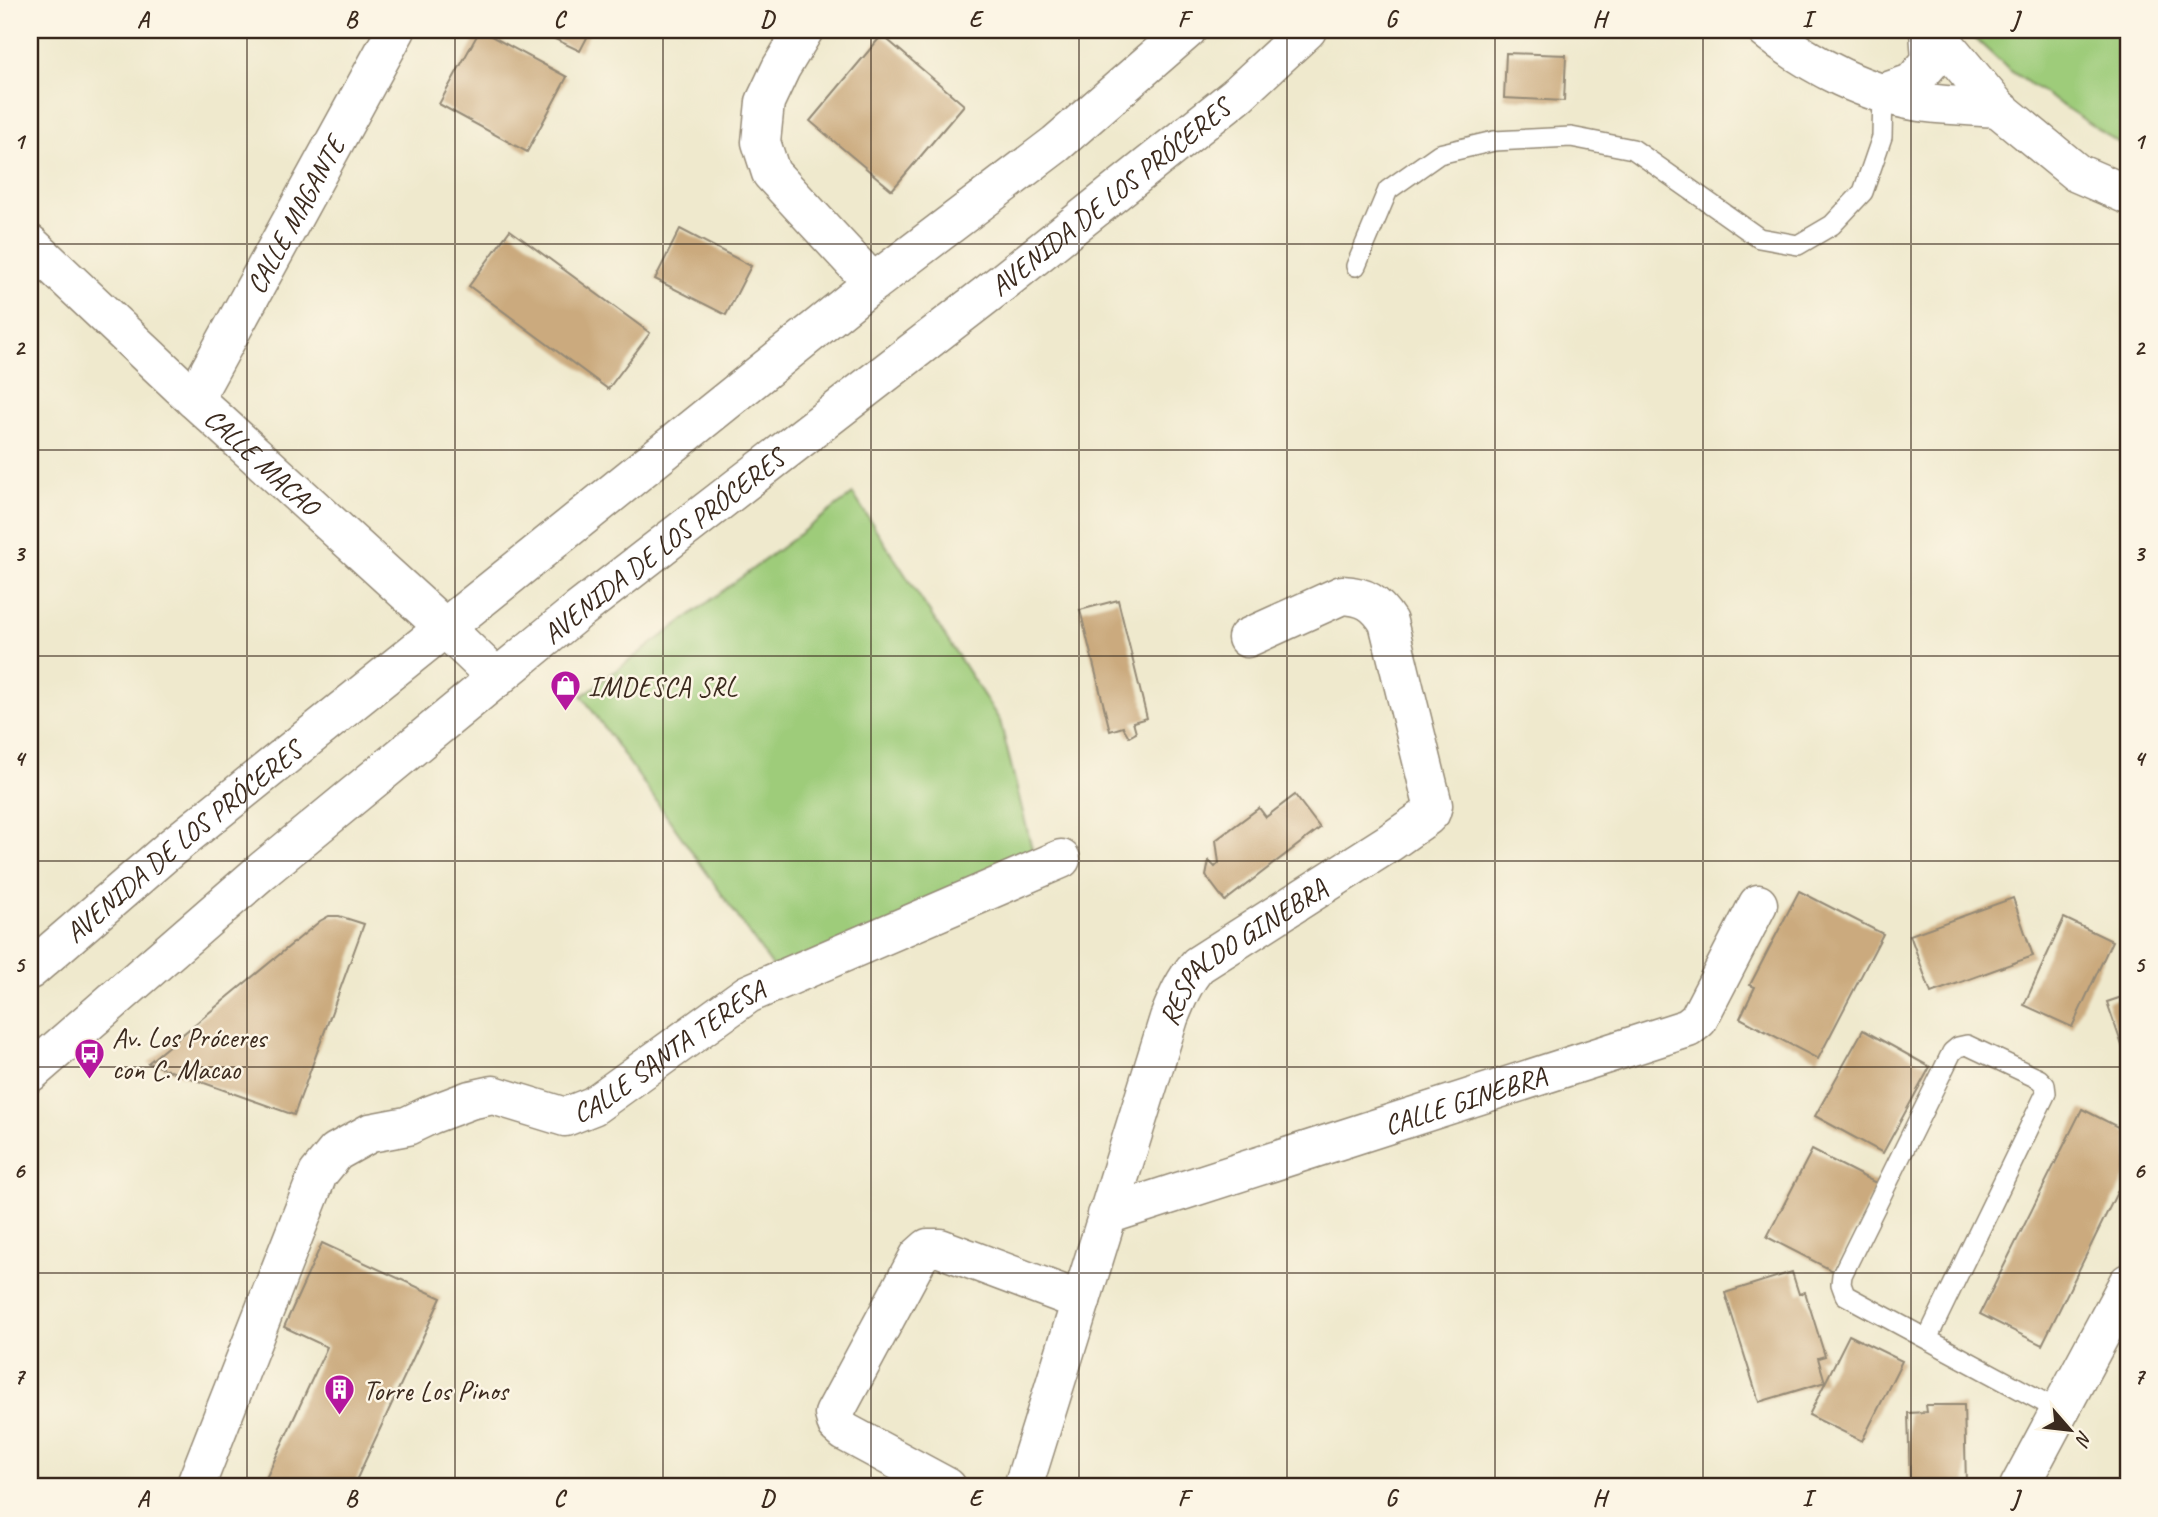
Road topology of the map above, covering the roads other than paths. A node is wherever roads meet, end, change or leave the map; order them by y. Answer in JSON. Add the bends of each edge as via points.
{"nodes":[{"id":1,"x":396,"y":30,"type":"edge"},
{"id":2,"x":804,"y":30,"type":"edge"},
{"id":3,"x":1187,"y":30,"type":"edge"},
{"id":4,"x":1307,"y":30,"type":"edge"},
{"id":5,"x":1766,"y":30,"type":"edge"},
{"id":6,"x":1931,"y":30,"type":"edge"},
{"id":7,"x":1883,"y":93,"type":"junction"},
{"id":8,"x":1998,"y":108,"type":"junction"},
{"id":9,"x":2128,"y":195,"type":"edge"},
{"id":10,"x":30,"y":244,"type":"edge"},
{"id":11,"x":1356,"y":266,"type":"dead end"},
{"id":12,"x":873,"y":283,"type":"junction"},
{"id":13,"x":194,"y":399,"type":"junction"},
{"id":14,"x":445,"y":628,"type":"junction"},
{"id":15,"x":1248,"y":638,"type":"dead end"},
{"id":16,"x":497,"y":678,"type":"junction"},
{"id":17,"x":1061,"y":859,"type":"dead end"},
{"id":18,"x":1758,"y":904,"type":"dead end"},
{"id":19,"x":30,"y":970,"type":"edge"},
{"id":20,"x":30,"y":1073,"type":"edge"},
{"id":21,"x":1107,"y":1216,"type":"junction"},
{"id":22,"x":2128,"y":1283,"type":"edge"},
{"id":23,"x":1081,"y":1301,"type":"junction"},
{"id":24,"x":1927,"y":1339,"type":"junction"},
{"id":25,"x":2060,"y":1411,"type":"junction"},
{"id":26,"x":195,"y":1487,"type":"edge"},
{"id":27,"x":947,"y":1487,"type":"edge"},
{"id":28,"x":1023,"y":1487,"type":"edge"},
{"id":29,"x":2019,"y":1487,"type":"edge"}],
"edges":[{"from":1,"to":13,"type":"street","name":"CALLE MAGANTE"},
{"from":2,"to":12,"type":"street","via":[[765,102],[761,142],[771,173]]},
{"from":3,"to":12,"type":"street","name":"AVENIDA DE LOS PRÓCERES","via":[[1056,144]]},
{"from":4,"to":16,"type":"street","name":"AVENIDA DE LOS PRÓCERES","via":[[1227,103]]},
{"from":5,"to":7,"type":"street","via":[[1819,66]]},
{"from":6,"to":7,"type":"street","via":[[1931,61],[1912,82]]},
{"from":6,"to":8,"type":"street"},
{"from":7,"to":8,"type":"street","via":[[1925,103]]},
{"from":7,"to":11,"type":"lane","via":[[1882,137],[1863,191],[1832,225],[1798,245],[1759,238],[1633,149],[1571,137],[1494,141],[1439,154],[1388,190]]},
{"from":8,"to":9,"type":"street","via":[[2077,173]]},
{"from":10,"to":13,"type":"street","name":"CALLE MACAO"},
{"from":12,"to":14,"type":"street","name":"AVENIDA DE LOS PRÓCERES"},
{"from":13,"to":14,"type":"street","name":"CALLE MACAO"},
{"from":14,"to":16,"type":"street","name":"CALLE MACAO"},
{"from":14,"to":19,"type":"street","name":"AVENIDA DE LOS PRÓCERES","via":[[171,848]]},
{"from":15,"to":21,"type":"street","name":"RESPALDO GINEBRA","via":[[1342,595],[1368,599],[1379,607],[1388,622],[1433,805],[1426,817],[1389,844],[1198,965],[1188,976],[1169,1018]]},
{"from":16,"to":20,"type":"street","name":"AVENIDA DE LOS PRÓCERES","via":[[262,871]]},
{"from":17,"to":26,"type":"street","name":"CALLE SANTA TERESA","via":[[748,994],[593,1106],[565,1117],[493,1095],[407,1126],[370,1133],[336,1152],[318,1174]]},
{"from":18,"to":21,"type":"street","name":"CALLE GINEBRA","via":[[1698,1020],[1688,1028]]},
{"from":21,"to":23,"type":"street","name":"RESPALDO GINEBRA"},
{"from":22,"to":25,"type":"street"},
{"from":23,"to":27,"type":"street","via":[[940,1248],[928,1248],[919,1256],[834,1414],[845,1432]]},
{"from":23,"to":28,"type":"street","name":"RESPALDO GINEBRA"},
{"from":24,"to":24,"type":"lane","via":[[1845,1295],[1842,1275],[1952,1052],[1967,1045],[2039,1079],[2046,1093]]},
{"from":24,"to":25,"type":"lane"},
{"from":25,"to":29,"type":"street"}]}
